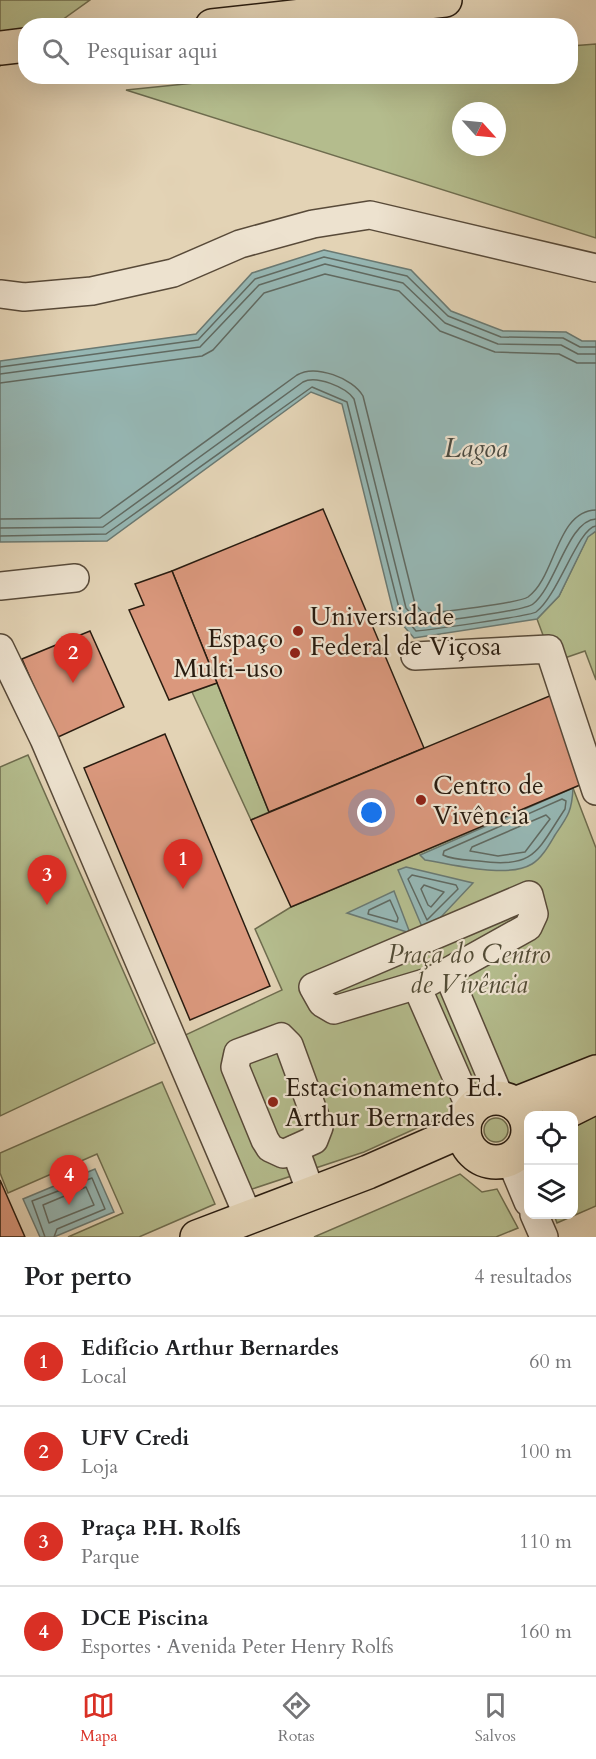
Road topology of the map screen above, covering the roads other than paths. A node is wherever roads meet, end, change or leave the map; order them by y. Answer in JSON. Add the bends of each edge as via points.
{"nodes":[{"id":1,"x":445,"y":0,"type":"edge"},
{"id":2,"x":284,"y":18,"type":"edge"},
{"id":3,"x":18,"y":46,"type":"edge"},
{"id":4,"x":0,"y":48,"type":"edge"},
{"id":5,"x":596,"y":268,"type":"edge"},
{"id":6,"x":0,"y":294,"type":"edge"},
{"id":7,"x":75,"y":578,"type":"dead end"},
{"id":8,"x":0,"y":586,"type":"edge"},
{"id":9,"x":0,"y":648,"type":"edge"},
{"id":10,"x":415,"y":656,"type":"dead end"},
{"id":11,"x":596,"y":791,"type":"edge"},
{"id":12,"x":417,"y":942,"type":"junction"},
{"id":13,"x":432,"y":980,"type":"junction"},
{"id":14,"x":596,"y":1072,"type":"edge"},
{"id":15,"x":596,"y":1097,"type":"edge"},
{"id":16,"x":568,"y":1111,"type":"edge"},
{"id":17,"x":484,"y":1119,"type":"junction"},
{"id":18,"x":522,"y":1142,"type":"edge"},
{"id":19,"x":295,"y":1149,"type":"dead end"},
{"id":20,"x":524,"y":1165,"type":"edge"},
{"id":21,"x":311,"y":1192,"type":"junction"},
{"id":22,"x":536,"y":1219,"type":"edge"},
{"id":23,"x":252,"y":1226,"type":"edge"},
{"id":24,"x":197,"y":1237,"type":"edge"},
{"id":25,"x":544,"y":1237,"type":"edge"}],
"edges":[{"from":1,"to":2,"type":"main road"},
{"from":3,"to":4,"type":"main road"},
{"from":5,"to":6,"type":"street","via":[[370,215],[240,244],[173,273],[92,291],[24,297]]},
{"from":7,"to":8,"type":"street"},
{"from":9,"to":23,"type":"street","via":[[44,739]]},
{"from":10,"to":11,"type":"street","via":[[549,649]]},
{"from":12,"to":13,"type":"street"},
{"from":12,"to":13,"type":"street","via":[[313,987],[322,1003],[334,1010]]},
{"from":12,"to":13,"type":"street","via":[[529,895],[534,914],[528,927]]},
{"from":13,"to":17,"type":"street"},
{"from":14,"to":17,"type":"main road"},
{"from":15,"to":16,"type":"main road"},
{"from":17,"to":18,"type":"main road","via":[[525,1117]]},
{"from":17,"to":18,"type":"main road","via":[[491,1162]]},
{"from":17,"to":21,"type":"main road","via":[[389,1163]]},
{"from":17,"to":23,"type":"main road"},
{"from":18,"to":20,"type":"street"},
{"from":19,"to":21,"type":"street"},
{"from":21,"to":23,"type":"main road"},
{"from":22,"to":25,"type":"street"},
{"from":23,"to":24,"type":"main road"}]}
